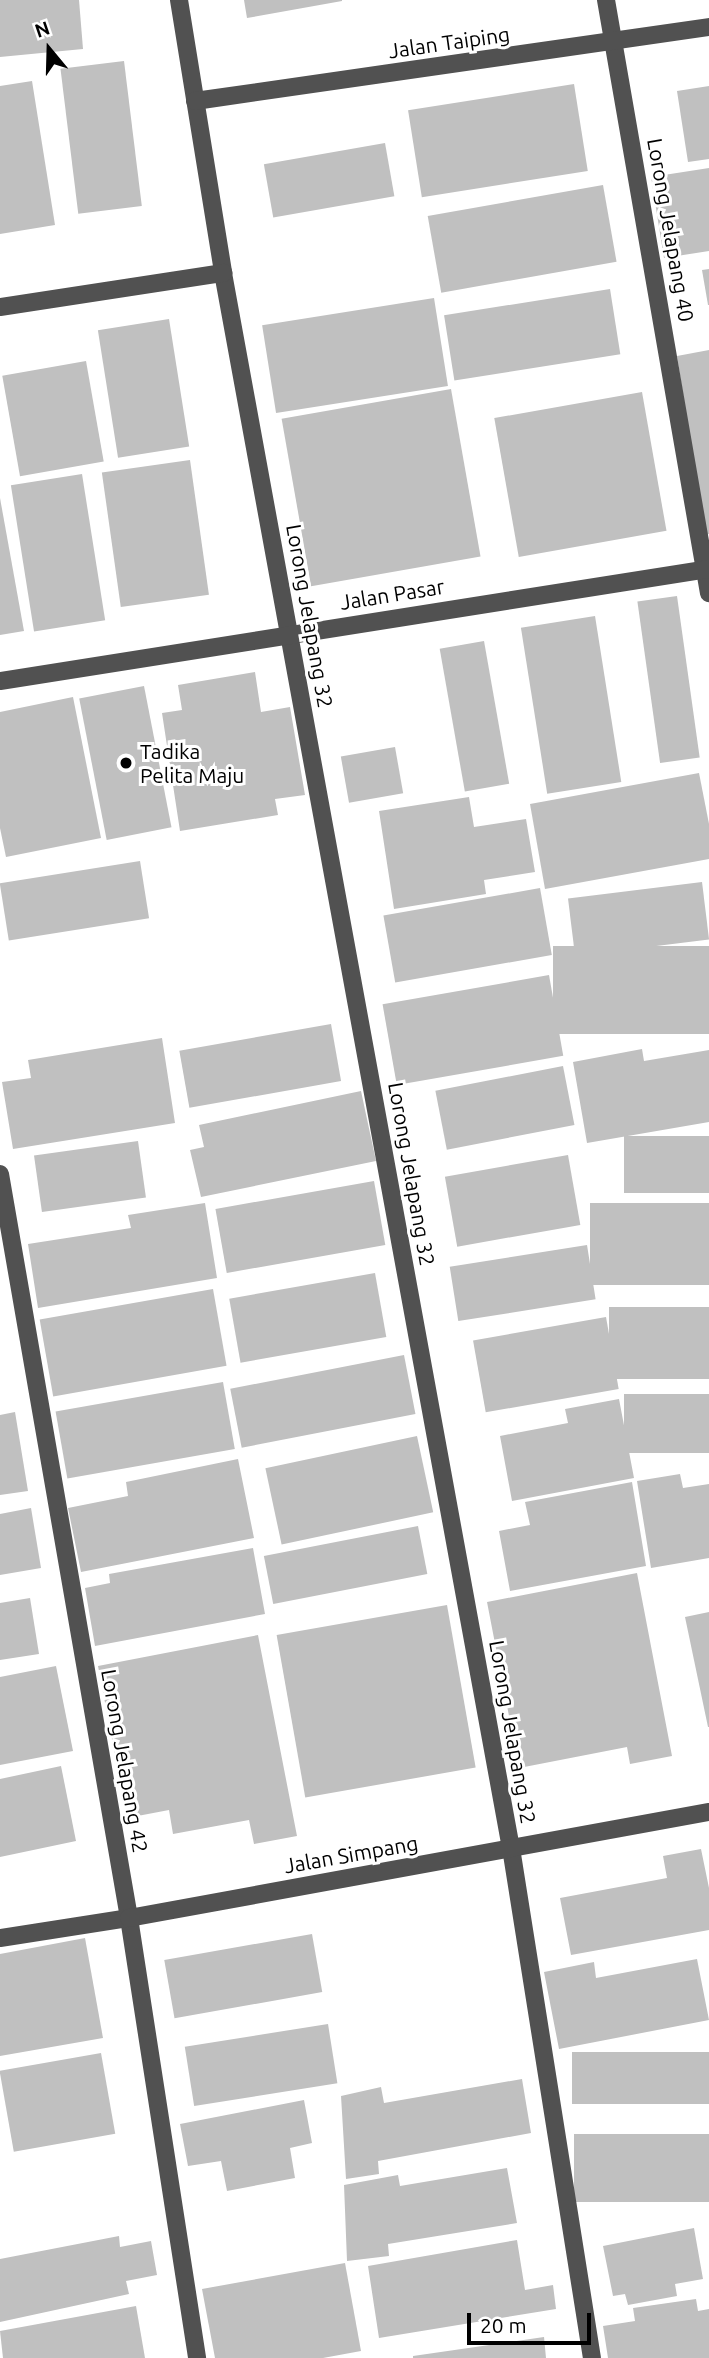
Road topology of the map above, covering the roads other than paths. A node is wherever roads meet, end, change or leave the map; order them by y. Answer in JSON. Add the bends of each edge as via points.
{"nodes":[{"id":1,"x":179,"y":0,"type":"edge"},
{"id":2,"x":606,"y":0,"type":"edge"},
{"id":3,"x":709,"y":27,"type":"edge"},
{"id":4,"x":616,"y":41,"type":"junction"},
{"id":5,"x":195,"y":102,"type":"junction"},
{"id":6,"x":223,"y":272,"type":"junction"},
{"id":7,"x":0,"y":307,"type":"edge"},
{"id":8,"x":707,"y":569,"type":"edge"},
{"id":9,"x":709,"y":593,"type":"edge"},
{"id":10,"x":291,"y":633,"type":"junction"},
{"id":11,"x":0,"y":681,"type":"edge"},
{"id":12,"x":0,"y":1174,"type":"edge"},
{"id":13,"x":709,"y":1812,"type":"edge"},
{"id":14,"x":511,"y":1848,"type":"junction"},
{"id":15,"x":129,"y":1917,"type":"junction"},
{"id":16,"x":0,"y":1938,"type":"edge"},
{"id":17,"x":197,"y":2358,"type":"edge"},
{"id":18,"x":592,"y":2358,"type":"edge"}],
"edges":[{"from":1,"to":5,"type":"street","name":"Lorong Jelapang 32"},
{"from":2,"to":4,"type":"street","name":"Lorong Jelapang 40"},
{"from":3,"to":4,"type":"street","name":"Jalan Taiping"},
{"from":4,"to":5,"type":"street","name":"Jalan Taiping"},
{"from":4,"to":8,"type":"street","name":"Lorong Jelapang 40"},
{"from":5,"to":6,"type":"street","name":"Lorong Jelapang 32"},
{"from":6,"to":7,"type":"street"},
{"from":6,"to":10,"type":"street","name":"Lorong Jelapang 32"},
{"from":8,"to":9,"type":"street","name":"Lorong Jelapang 40"},
{"from":8,"to":10,"type":"street","name":"Jalan Pasar"},
{"from":10,"to":11,"type":"street","name":"Jalan Pasar"},
{"from":10,"to":14,"type":"street","name":"Lorong Jelapang 32"},
{"from":12,"to":15,"type":"street","name":"Lorong Jelapang 42"},
{"from":13,"to":14,"type":"street","name":"Jalan Simpang"},
{"from":14,"to":15,"type":"street","name":"Jalan Simpang"},
{"from":14,"to":18,"type":"street","name":"Lorong Jelapang 32"},
{"from":15,"to":16,"type":"street","name":"Jalan Simpang"},
{"from":15,"to":17,"type":"street","name":"Lorong Jelapang 42"}]}
